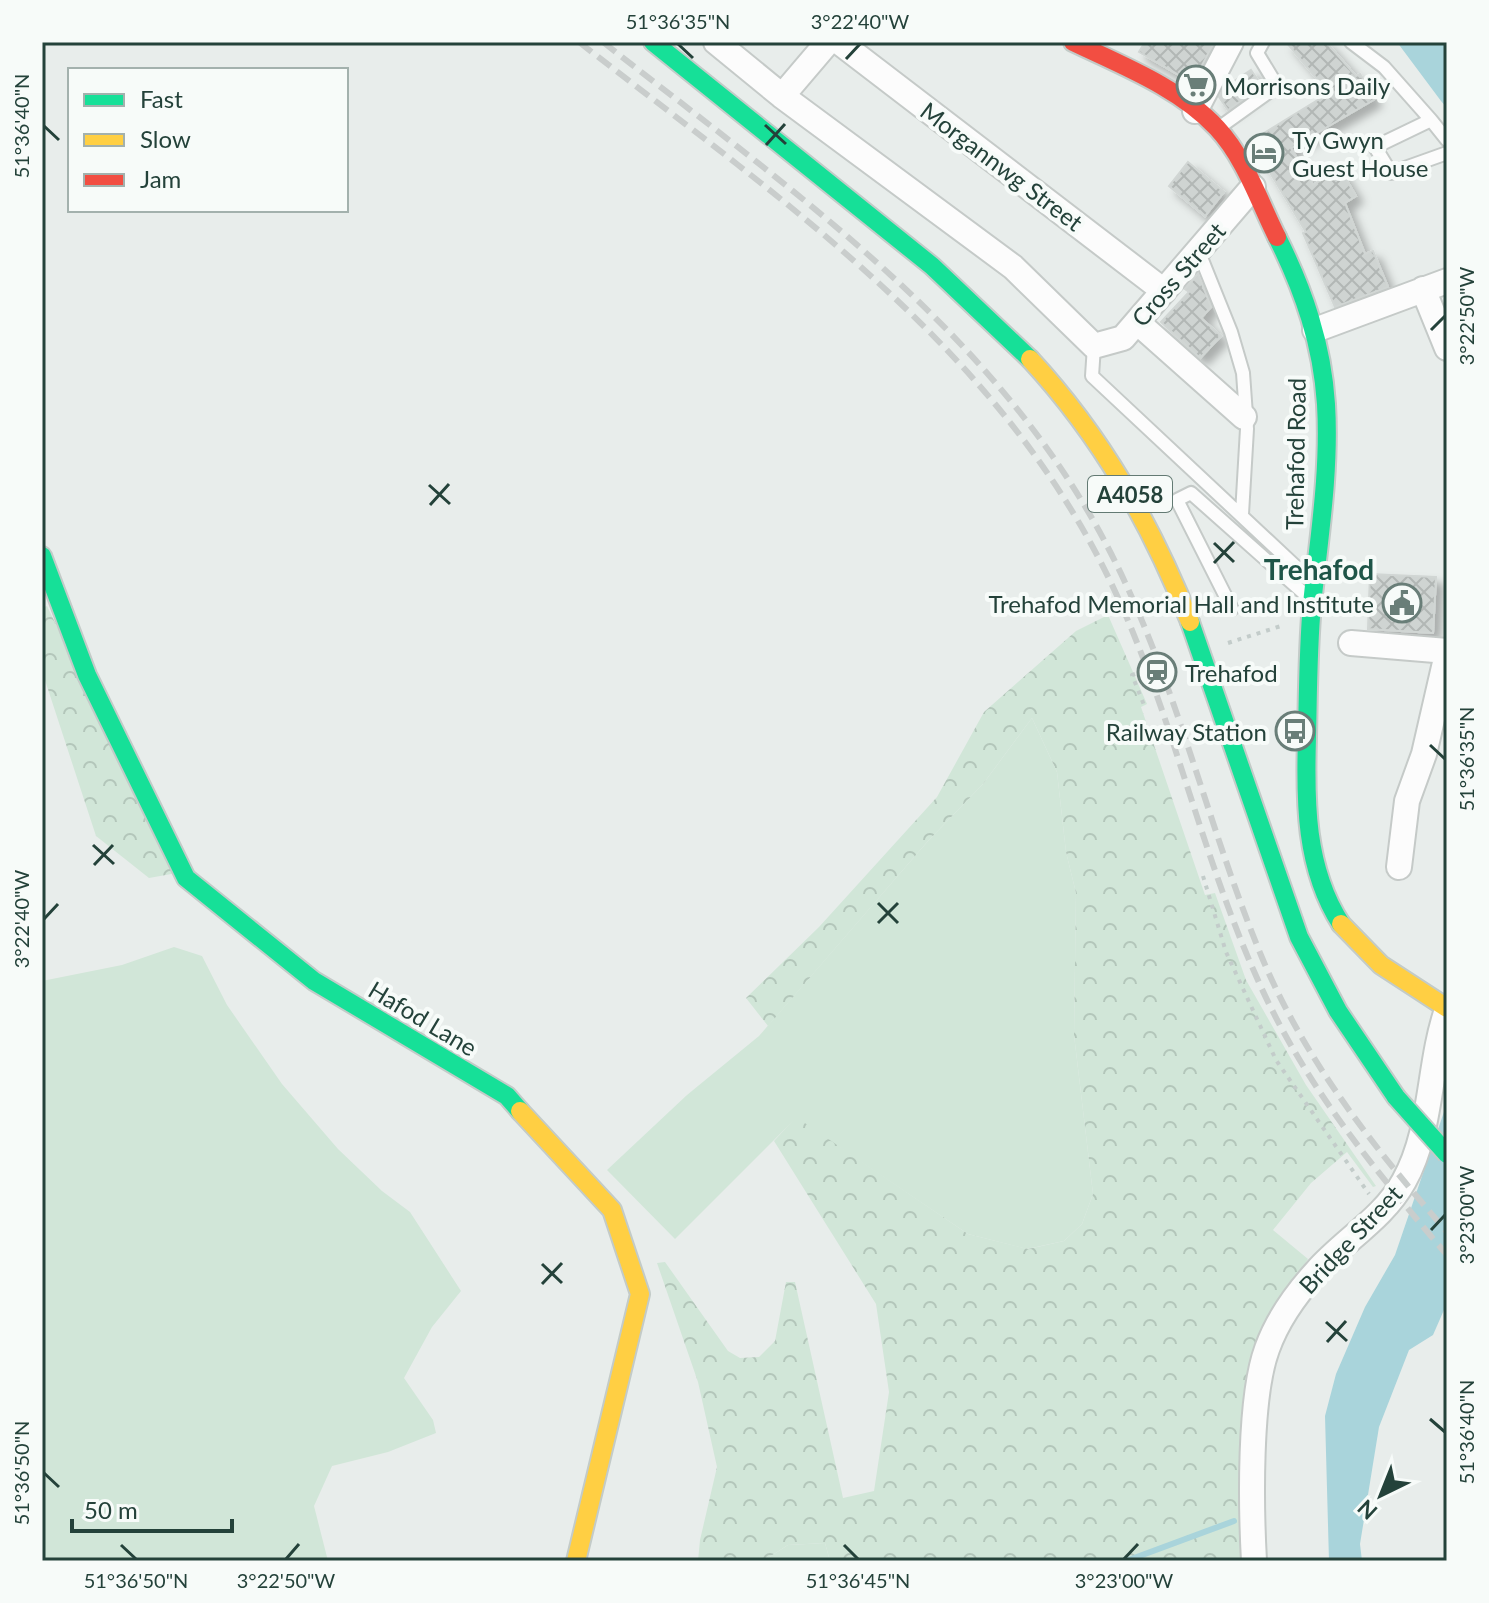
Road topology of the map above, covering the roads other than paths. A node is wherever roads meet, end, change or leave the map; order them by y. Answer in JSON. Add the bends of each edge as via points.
{"nodes":[{"id":1,"x":653,"y":42,"type":"edge"},
{"id":2,"x":716,"y":42,"type":"edge"},
{"id":3,"x":1073,"y":42,"type":"edge"},
{"id":4,"x":1231,"y":42,"type":"edge"},
{"id":5,"x":1263,"y":42,"type":"edge"},
{"id":6,"x":1351,"y":42,"type":"edge"},
{"id":7,"x":829,"y":43,"type":"edge"},
{"id":8,"x":1120,"y":52,"type":"edge"},
{"id":9,"x":782,"y":96,"type":"junction"},
{"id":10,"x":1195,"y":111,"type":"junction"},
{"id":11,"x":1431,"y":120,"type":"junction"},
{"id":12,"x":1218,"y":129,"type":"junction"},
{"id":13,"x":1447,"y":140,"type":"edge"},
{"id":14,"x":1447,"y":153,"type":"edge"},
{"id":15,"x":1253,"y":187,"type":"junction"},
{"id":16,"x":1198,"y":250,"type":"junction"},
{"id":17,"x":1447,"y":281,"type":"edge"},
{"id":18,"x":1423,"y":289,"type":"junction"},
{"id":19,"x":1164,"y":291,"type":"junction"},
{"id":20,"x":1137,"y":322,"type":"junction"},
{"id":21,"x":1315,"y":330,"type":"junction"},
{"id":22,"x":1094,"y":346,"type":"junction"},
{"id":23,"x":1447,"y":348,"type":"edge"},
{"id":24,"x":1244,"y":417,"type":"junction"},
{"id":25,"x":1242,"y":514,"type":"junction"},
{"id":26,"x":42,"y":556,"type":"edge"},
{"id":27,"x":1313,"y":601,"type":"junction"},
{"id":28,"x":1232,"y":609,"type":"dead end"},
{"id":29,"x":1351,"y":643,"type":"dead end"},
{"id":30,"x":1447,"y":652,"type":"edge"},
{"id":31,"x":1399,"y":867,"type":"dead end"},
{"id":32,"x":1447,"y":1009,"type":"edge"},
{"id":33,"x":1447,"y":1154,"type":"edge"},
{"id":34,"x":576,"y":1561,"type":"edge"},
{"id":35,"x":1254,"y":1561,"type":"edge"}],
"edges":[{"from":1,"to":33,"type":"street","number":"A4058","bridge":true,"via":[[948,276],[1031,357],[1077,413],[1143,516],[1171,573],[1307,954],[1396,1097]]},
{"from":2,"to":9,"type":"street"},
{"from":3,"to":8,"type":"street","name":"Trehafod Road"},
{"from":4,"to":10,"type":"street"},
{"from":5,"to":12,"type":"lane","via":[[1257,53],[1277,86]]},
{"from":6,"to":11,"type":"lane","via":[[1384,67]]},
{"from":7,"to":9,"type":"street"},
{"from":7,"to":19,"type":"street","name":"Morgannwg Street"},
{"from":8,"to":10,"type":"street","name":"Trehafod Road"},
{"from":9,"to":22,"type":"street","via":[[1013,267]]},
{"from":10,"to":12,"type":"street","name":"Trehafod Road"},
{"from":11,"to":13,"type":"lane"},
{"from":11,"to":14,"type":"lane","via":[[1375,147],[1391,173]]},
{"from":12,"to":15,"type":"street","name":"Trehafod Road"},
{"from":15,"to":16,"type":"street","name":"Cross Street"},
{"from":15,"to":21,"type":"street","name":"Trehafod Road"},
{"from":16,"to":19,"type":"street","name":"Cross Street"},
{"from":16,"to":24,"type":"lane","via":[[1243,373]]},
{"from":17,"to":18,"type":"street"},
{"from":18,"to":21,"type":"street"},
{"from":18,"to":23,"type":"street"},
{"from":19,"to":20,"type":"street","name":"Cross Street"},
{"from":20,"to":22,"type":"street","name":"Cross Street","via":[[1123,338]]},
{"from":20,"to":24,"type":"street"},
{"from":21,"to":27,"type":"street","name":"Trehafod Road","via":[[1324,391],[1324,457]]},
{"from":22,"to":25,"type":"lane","via":[[1092,376]]},
{"from":24,"to":25,"type":"lane"},
{"from":25,"to":27,"type":"lane"},
{"from":26,"to":34,"type":"street","name":"Hafod Lane","via":[[87,675],[186,878],[314,981],[507,1096],[612,1210],[640,1294]]},
{"from":27,"to":28,"type":"lane","via":[[1191,493],[1177,500]]},
{"from":27,"to":32,"type":"street","name":"Trehafod Road","via":[[1306,780],[1317,874],[1347,935],[1382,969]]},
{"from":29,"to":30,"type":"street"},
{"from":30,"to":31,"type":"street","via":[[1424,754],[1407,801]]},
{"from":32,"to":35,"type":"street","name":"Bridge Street","via":[[1426,1114],[1407,1176],[1382,1212],[1307,1281],[1266,1350],[1257,1409]]}]}
